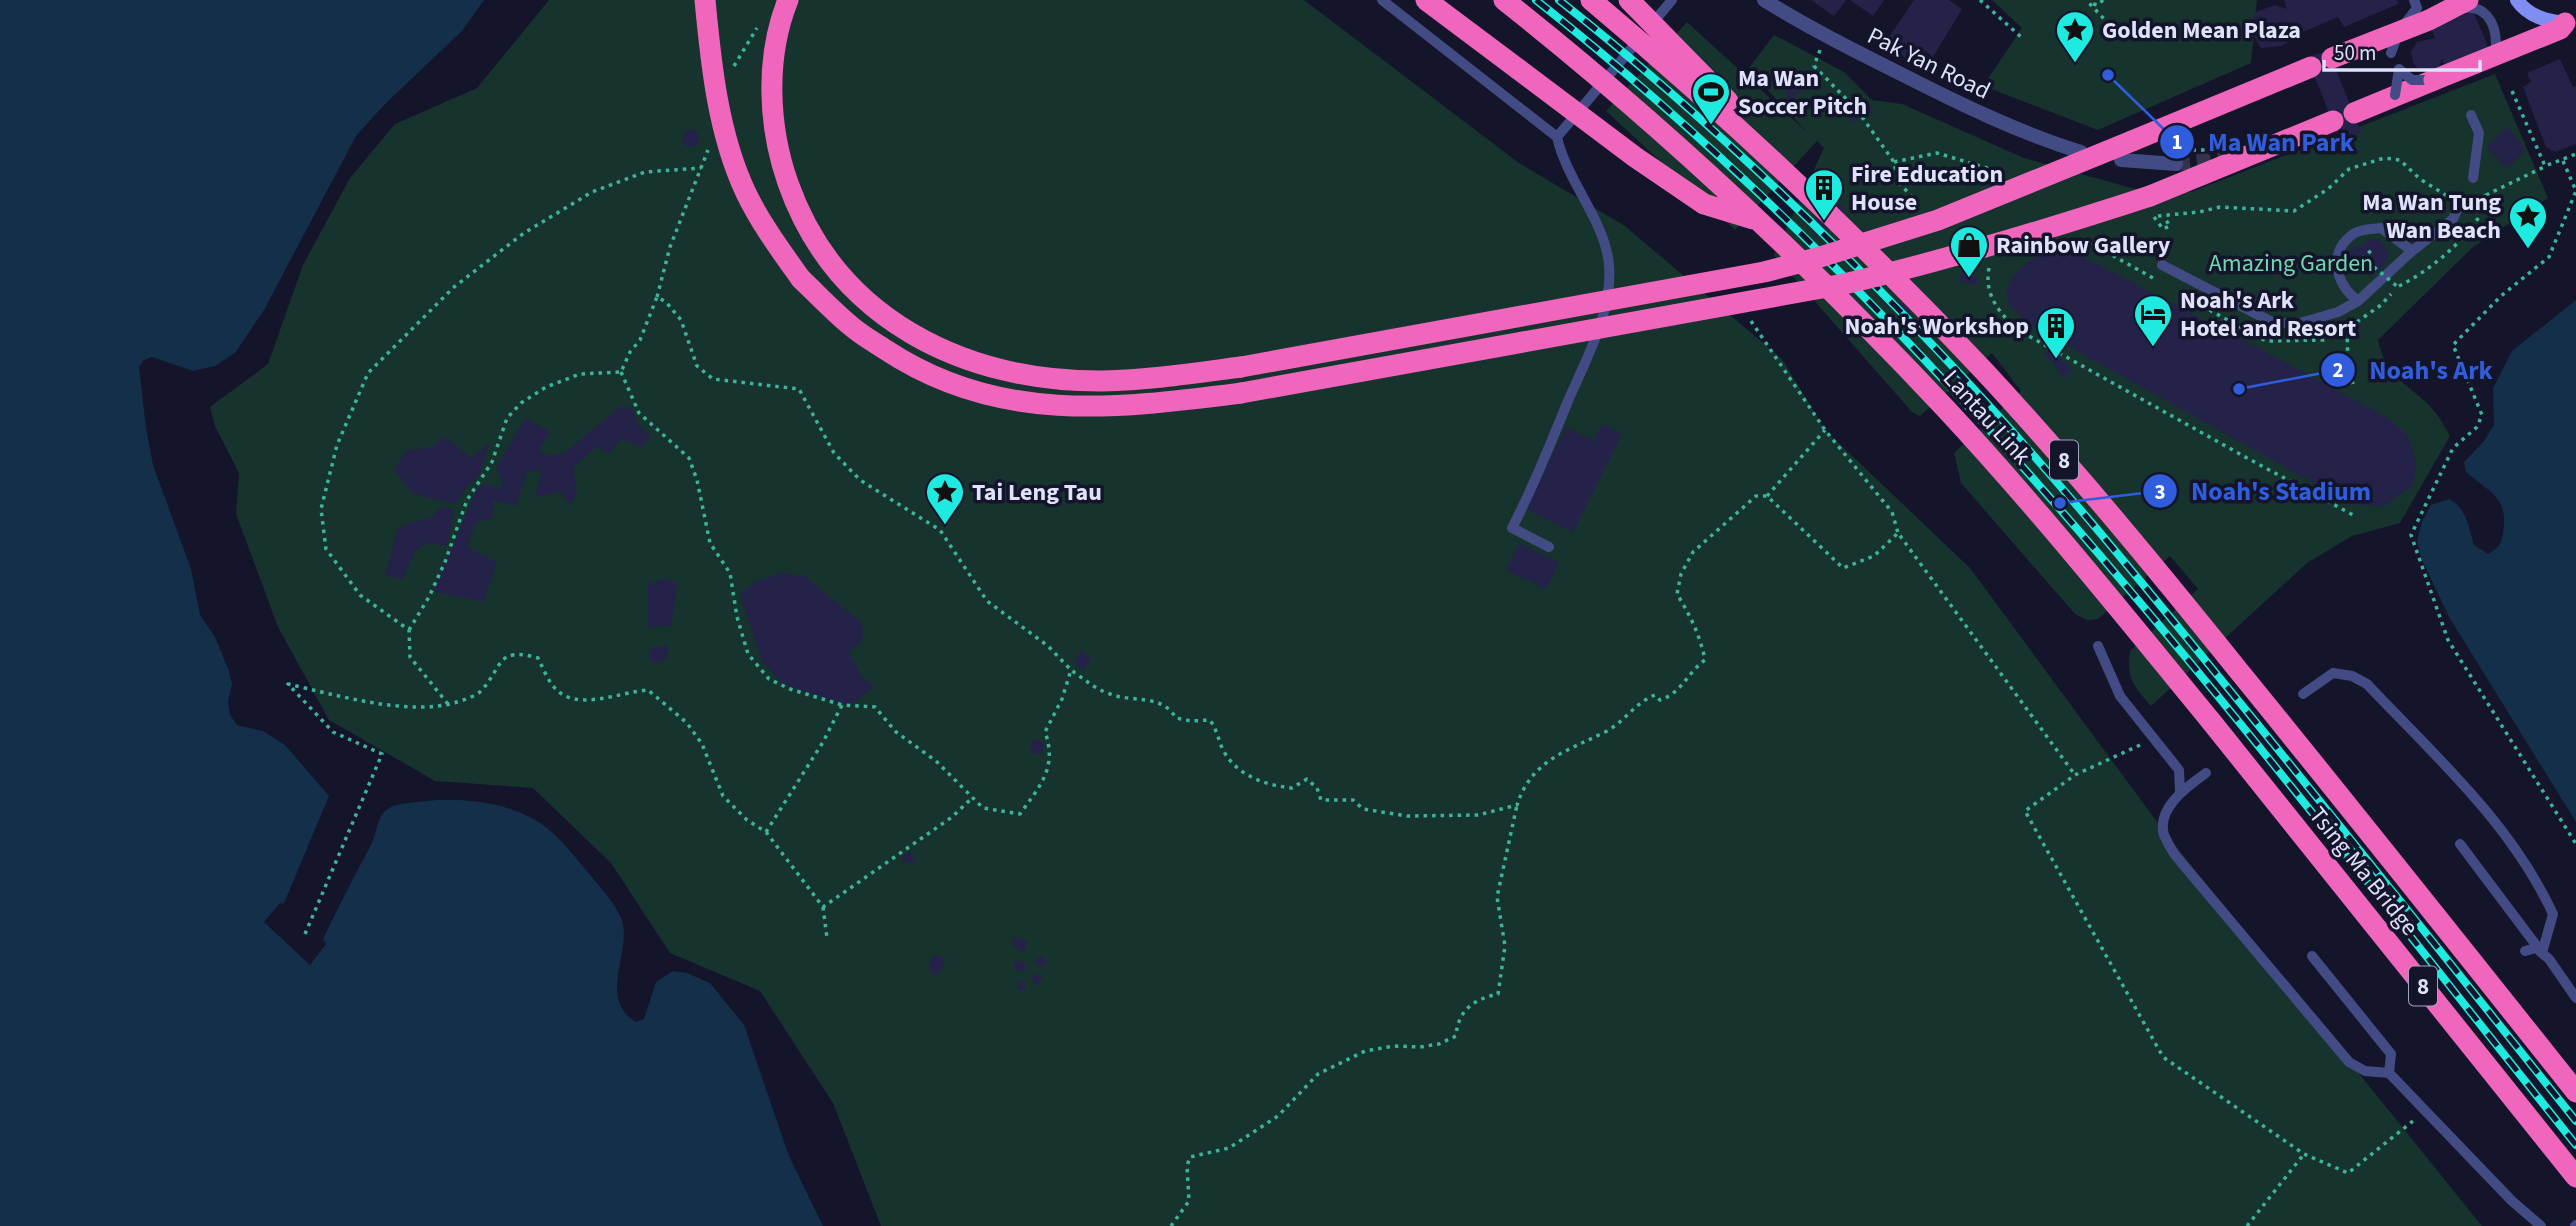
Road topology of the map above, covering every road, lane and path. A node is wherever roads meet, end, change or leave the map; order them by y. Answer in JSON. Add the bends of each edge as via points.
{"nodes":[{"id":1,"x":705,"y":0,"type":"edge"},
{"id":2,"x":788,"y":0,"type":"edge"},
{"id":3,"x":1382,"y":0,"type":"edge"},
{"id":4,"x":1426,"y":0,"type":"edge"},
{"id":5,"x":1504,"y":0,"type":"edge"},
{"id":6,"x":1591,"y":0,"type":"edge"},
{"id":7,"x":1629,"y":0,"type":"edge"},
{"id":8,"x":1672,"y":0,"type":"edge"},
{"id":9,"x":1764,"y":0,"type":"edge"},
{"id":10,"x":1980,"y":0,"type":"edge"},
{"id":11,"x":2103,"y":0,"type":"edge"},
{"id":12,"x":2414,"y":0,"type":"edge"},
{"id":13,"x":2517,"y":0,"type":"edge"},
{"id":14,"x":2463,"y":1,"type":"edge"},
{"id":15,"x":2440,"y":14,"type":"junction"},
{"id":16,"x":2106,"y":21,"type":"dead end"},
{"id":17,"x":2572,"y":24,"type":"edge"},
{"id":18,"x":2399,"y":31,"type":"junction"},
{"id":19,"x":2021,"y":37,"type":"dead end"},
{"id":20,"x":2373,"y":42,"type":"junction"},
{"id":21,"x":1820,"y":50,"type":"dead end"},
{"id":22,"x":2391,"y":54,"type":"junction"},
{"id":23,"x":2493,"y":56,"type":"junction"},
{"id":24,"x":2332,"y":58,"type":"dead end"},
{"id":25,"x":2311,"y":67,"type":"dead end"},
{"id":26,"x":2399,"y":69,"type":"junction"},
{"id":27,"x":2434,"y":80,"type":"junction"},
{"id":28,"x":2511,"y":91,"type":"dead end"},
{"id":29,"x":2395,"y":95,"type":"junction"},
{"id":30,"x":2354,"y":113,"type":"dead end"},
{"id":31,"x":2471,"y":115,"type":"dead end"},
{"id":32,"x":2333,"y":121,"type":"dead end"},
{"id":33,"x":1557,"y":137,"type":"junction"},
{"id":34,"x":2081,"y":152,"type":"dead end"},
{"id":35,"x":2576,"y":154,"type":"edge"},
{"id":36,"x":2121,"y":160,"type":"dead end"},
{"id":37,"x":2563,"y":161,"type":"junction"},
{"id":38,"x":1894,"y":162,"type":"junction"},
{"id":39,"x":2176,"y":164,"type":"tunnel mouth"},
{"id":40,"x":2545,"y":166,"type":"junction"},
{"id":41,"x":1997,"y":176,"type":"dead end"},
{"id":42,"x":2473,"y":178,"type":"dead end"},
{"id":43,"x":1796,"y":181,"type":"junction"},
{"id":44,"x":2474,"y":201,"type":"junction"},
{"id":45,"x":2457,"y":210,"type":"dead end"},
{"id":46,"x":1926,"y":211,"type":"dead end"},
{"id":47,"x":2154,"y":217,"type":"junction"},
{"id":48,"x":2145,"y":219,"type":"dead end"},
{"id":49,"x":1759,"y":220,"type":"junction"},
{"id":50,"x":2166,"y":220,"type":"dead end"},
{"id":51,"x":2372,"y":250,"type":"dead end"},
{"id":52,"x":2412,"y":251,"type":"junction"},
{"id":53,"x":1991,"y":256,"type":"dead end"},
{"id":54,"x":2162,"y":265,"type":"dead end"},
{"id":55,"x":2398,"y":287,"type":"junction"},
{"id":56,"x":657,"y":297,"type":"junction"},
{"id":57,"x":2358,"y":300,"type":"junction"},
{"id":58,"x":1749,"y":314,"type":"dead end"},
{"id":59,"x":621,"y":372,"type":"junction"},
{"id":60,"x":2353,"y":384,"type":"dead end"},
{"id":61,"x":1825,"y":430,"type":"junction"},
{"id":62,"x":1766,"y":496,"type":"junction"},
{"id":63,"x":2355,"y":516,"type":"dead end"},
{"id":64,"x":1898,"y":534,"type":"junction"},
{"id":65,"x":1549,"y":547,"type":"dead end"},
{"id":66,"x":409,"y":630,"type":"junction"},
{"id":67,"x":2098,"y":646,"type":"dead end"},
{"id":68,"x":1071,"y":670,"type":"junction"},
{"id":69,"x":2303,"y":694,"type":"dead end"},
{"id":70,"x":447,"y":704,"type":"junction"},
{"id":71,"x":842,"y":705,"type":"junction"},
{"id":72,"x":2155,"y":738,"type":"junction"},
{"id":73,"x":2311,"y":759,"type":"joint"},
{"id":74,"x":2206,"y":773,"type":"dead end"},
{"id":75,"x":2075,"y":775,"type":"junction"},
{"id":76,"x":2180,"y":792,"type":"junction"},
{"id":77,"x":2269,"y":794,"type":"joint"},
{"id":78,"x":973,"y":797,"type":"junction"},
{"id":79,"x":1517,"y":805,"type":"junction"},
{"id":80,"x":766,"y":832,"type":"junction"},
{"id":81,"x":2460,"y":844,"type":"dead end"},
{"id":82,"x":2576,"y":844,"type":"edge"},
{"id":83,"x":823,"y":907,"type":"junction"},
{"id":84,"x":305,"y":934,"type":"dead end"},
{"id":85,"x":827,"y":938,"type":"dead end"},
{"id":86,"x":2525,"y":951,"type":"dead end"},
{"id":87,"x":2542,"y":953,"type":"junction"},
{"id":88,"x":2312,"y":956,"type":"dead end"},
{"id":89,"x":2576,"y":998,"type":"edge"},
{"id":90,"x":2389,"y":1073,"type":"junction"},
{"id":91,"x":2576,"y":1092,"type":"edge"},
{"id":92,"x":2426,"y":1111,"type":"junction"},
{"id":93,"x":2304,"y":1154,"type":"junction"},
{"id":94,"x":2576,"y":1177,"type":"edge"},
{"id":95,"x":1171,"y":1226,"type":"edge"},
{"id":96,"x":2247,"y":1226,"type":"edge"},
{"id":97,"x":2541,"y":1226,"type":"edge"}],
"edges":[{"from":1,"to":32,"type":"highway","bridge":true,"via":[[710,55],[729,148],[745,192],[801,279],[852,328],[907,364],[962,387],[1018,401],[1078,408],[1241,393],[1773,298],[1938,262],[2150,196]]},
{"from":2,"to":25,"type":"highway","bridge":true,"via":[[776,46],[772,105],[796,207],[826,258],[856,293],[930,345],[981,365],[1101,381],[1241,367],[1764,272],[1938,220]]},
{"from":3,"to":33,"type":"lane"},
{"from":4,"to":49,"type":"highway","bridge":true,"via":[[1704,204]]},
{"from":5,"to":49,"type":"highway","name":"Lantau Link","number":"8","bridge":true,"via":[[1657,127]]},
{"from":6,"to":43,"type":"highway","name":"Lantau Link","number":"8","bridge":true},
{"from":7,"to":43,"type":"highway","bridge":true,"via":[[1739,111]]},
{"from":8,"to":33,"type":"lane"},
{"from":9,"to":34,"type":"street","name":"Pak Yan Road","via":[[1973,111]]},
{"from":10,"to":19,"type":"path"},
{"from":11,"to":16,"type":"path","via":[[2098,5],[2089,3]]},
{"from":12,"to":18,"type":"lane","via":[[2417,8]]},
{"from":13,"to":17,"type":"street","via":[[2549,22]]},
{"from":14,"to":15,"type":"highway"},
{"from":15,"to":18,"type":"highway"},
{"from":15,"to":23,"type":"lane","via":[[2470,7],[2483,11],[2496,31]]},
{"from":17,"to":23,"type":"highway","bridge":true},
{"from":18,"to":20,"type":"highway"},
{"from":18,"to":22,"type":"lane"},
{"from":20,"to":22,"type":"lane"},
{"from":20,"to":24,"type":"highway"},
{"from":21,"to":38,"type":"path","via":[[1814,66],[1861,115]]},
{"from":22,"to":26,"type":"lane"},
{"from":23,"to":27,"type":"highway","bridge":true},
{"from":26,"to":27,"type":"lane","bridge":true,"via":[[2412,80]]},
{"from":26,"to":29,"type":"lane","bridge":true},
{"from":27,"to":29,"type":"highway","bridge":true},
{"from":28,"to":40,"type":"path"},
{"from":29,"to":30,"type":"highway"},
{"from":31,"to":42,"type":"lane","via":[[2479,133]]},
{"from":33,"to":65,"type":"lane","via":[[1561,157],[1600,230],[1609,265],[1605,310],[1512,528]]},
{"from":35,"to":37,"type":"path"},
{"from":36,"to":39,"type":"street"},
{"from":37,"to":40,"type":"path"},
{"from":37,"to":82,"type":"path","via":[[2576,191],[2549,257],[2501,296],[2453,345],[2482,415],[2477,427],[2454,448],[2411,535],[2448,640]]},
{"from":38,"to":41,"type":"path","via":[[1937,153],[1987,168]]},
{"from":38,"to":46,"type":"path","via":[[1898,183]]},
{"from":40,"to":44,"type":"path","bridge":true},
{"from":43,"to":73,"type":"highway","name":"Lantau Link","number":"8","bridge":true,"via":[[1893,276],[2077,475]]},
{"from":44,"to":47,"type":"path","bridge":true,"via":[[2449,197],[2400,160],[2384,158],[2349,169],[2294,211],[2220,207]]},
{"from":44,"to":55,"type":"path","via":[[2479,217],[2458,244]]},
{"from":45,"to":52,"type":"lane","via":[[2453,219]]},
{"from":47,"to":48,"type":"path"},
{"from":47,"to":50,"type":"path","via":[[2162,229],[2170,226]]},
{"from":49,"to":77,"type":"highway","name":"Lantau Link","number":"8","bridge":true,"via":[[1983,451],[2122,612]]},
{"from":51,"to":55,"type":"path","bridge":true,"via":[[2360,260]]},
{"from":52,"to":57,"type":"lane"},
{"from":52,"to":57,"type":"lane","via":[[2381,228],[2354,233],[2339,250],[2337,269],[2346,292]]},
{"from":53,"to":63,"type":"path","via":[[1987,283],[1991,298],[2018,330]]},
{"from":54,"to":57,"type":"lane","via":[[2274,323],[2301,323],[2338,312]]},
{"from":55,"to":60,"type":"path","via":[[2347,329]]},
{"from":56,"to":59,"type":"path"},
{"from":56,"to":66,"type":"path","via":[[670,247],[702,168],[645,172],[592,192],[524,233],[454,287],[368,373],[337,445],[321,509],[326,549],[359,595]]},
{"from":56,"to":68,"type":"path","via":[[681,320],[697,366],[713,379],[799,389],[834,453],[860,480],[940,530],[987,601],[1048,646]]},
{"from":58,"to":61,"type":"path","via":[[1752,326]]},
{"from":59,"to":66,"type":"path","via":[[580,373],[546,387],[508,418],[492,463],[467,500],[435,585]]},
{"from":59,"to":71,"type":"path","via":[[639,413],[688,458],[698,480],[710,543],[730,573],[748,653],[769,679]]},
{"from":61,"to":62,"type":"path"},
{"from":61,"to":64,"type":"path","via":[[1892,512]]},
{"from":62,"to":64,"type":"path","via":[[1843,568],[1874,556]]},
{"from":62,"to":79,"type":"path","via":[[1756,496],[1716,530],[1693,552],[1682,574],[1677,594],[1691,616],[1705,660],[1692,669],[1673,696],[1644,699],[1607,730],[1544,762],[1523,786]]},
{"from":64,"to":75,"type":"path"},
{"from":66,"to":70,"type":"path","via":[[410,657]]},
{"from":67,"to":72,"type":"lane","via":[[2120,696]]},
{"from":68,"to":78,"type":"path","via":[[1045,732],[1050,747],[1047,775],[1020,814],[983,808]]},
{"from":68,"to":79,"type":"path","via":[[1110,694],[1170,708],[1176,718],[1210,720],[1223,749],[1249,778],[1292,788],[1307,779],[1321,800],[1353,800],[1363,809],[1398,816],[1478,815]]},
{"from":69,"to":87,"type":"lane","via":[[2333,673],[2352,676],[2367,684],[2451,770],[2498,825],[2544,894],[2553,914]]},
{"from":70,"to":80,"type":"path","via":[[480,693],[503,659],[519,653],[538,658],[555,689],[574,700],[648,690],[695,733],[723,796]]},
{"from":70,"to":84,"type":"path","via":[[422,709],[288,684],[332,732],[383,754]]},
{"from":71,"to":78,"type":"path","via":[[875,707],[896,732],[936,761]]},
{"from":71,"to":80,"type":"path"},
{"from":72,"to":75,"type":"path"},
{"from":72,"to":76,"type":"lane","via":[[2179,770]]},
{"from":73,"to":91,"type":"highway","name":"Tsing Ma Bridge","number":"8","bridge":true},
{"from":74,"to":76,"type":"lane"},
{"from":75,"to":93,"type":"path","via":[[2025,811],[2164,1057]]},
{"from":76,"to":90,"type":"lane","via":[[2164,817],[2163,833],[2175,855],[2349,1062],[2365,1071]]},
{"from":77,"to":94,"type":"highway","name":"Tsing Ma Bridge","number":"8","bridge":true},
{"from":78,"to":83,"type":"path","via":[[952,817]]},
{"from":79,"to":95,"type":"path","via":[[1497,897],[1505,946],[1498,994],[1478,998],[1457,1021],[1456,1036],[1439,1044],[1365,1051],[1318,1074],[1278,1116],[1229,1147],[1190,1157],[1189,1201]]},
{"from":80,"to":83,"type":"path"},
{"from":81,"to":87,"type":"lane"},
{"from":83,"to":85,"type":"path"},
{"from":86,"to":87,"type":"lane","via":[[2536,948]]},
{"from":87,"to":89,"type":"lane"},
{"from":88,"to":90,"type":"lane","via":[[2391,1054]]},
{"from":90,"to":92,"type":"lane"},
{"from":92,"to":93,"type":"path","via":[[2348,1173]]},
{"from":92,"to":97,"type":"lane"},
{"from":93,"to":96,"type":"path"}]}
